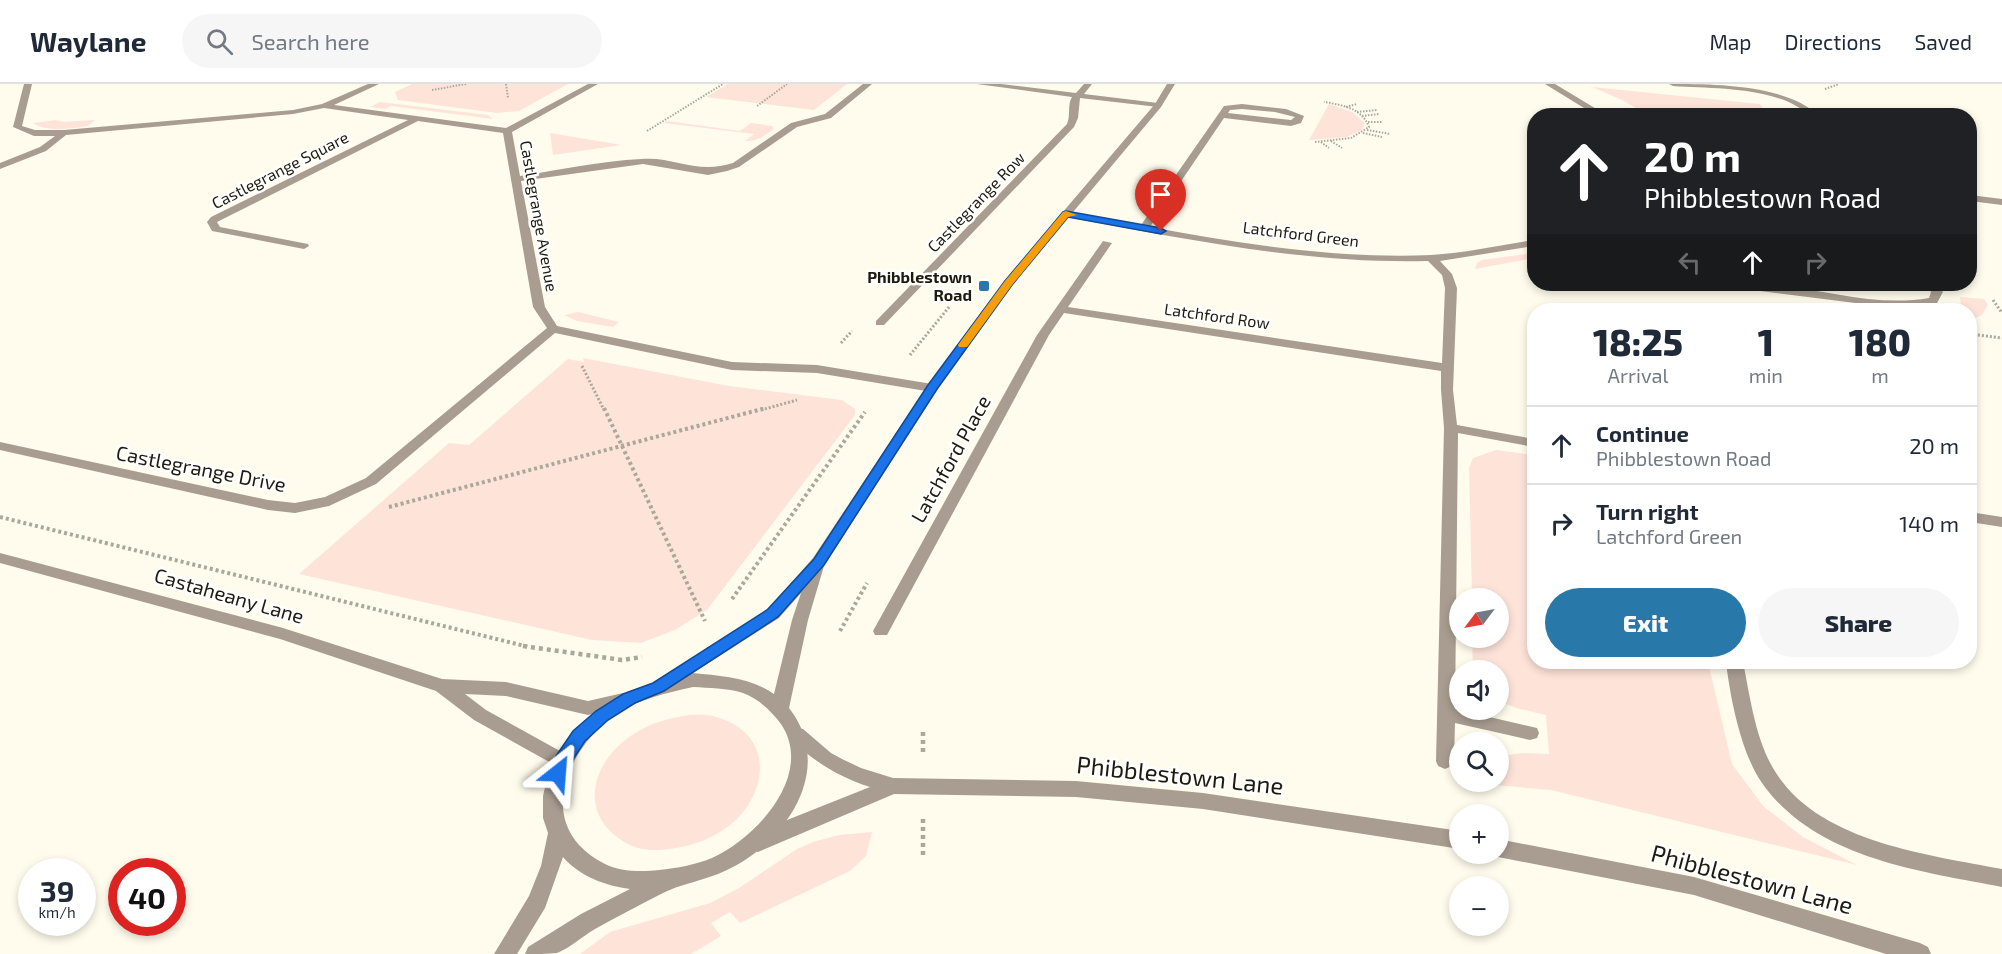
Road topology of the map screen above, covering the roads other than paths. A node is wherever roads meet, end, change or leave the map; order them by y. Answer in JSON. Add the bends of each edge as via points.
{"nodes":[{"id":1,"x":28,"y":84,"type":"edge"},
{"id":2,"x":375,"y":84,"type":"edge"},
{"id":3,"x":594,"y":84,"type":"edge"},
{"id":4,"x":868,"y":84,"type":"edge"},
{"id":5,"x":981,"y":84,"type":"edge"},
{"id":6,"x":1089,"y":84,"type":"edge"},
{"id":7,"x":1171,"y":84,"type":"edge"},
{"id":8,"x":1549,"y":84,"type":"edge"},
{"id":9,"x":1673,"y":84,"type":"edge"},
{"id":10,"x":1078,"y":95,"type":"junction"},
{"id":11,"x":1158,"y":105,"type":"junction"},
{"id":12,"x":324,"y":106,"type":"junction"},
{"id":13,"x":1590,"y":108,"type":"edge"},
{"id":14,"x":1807,"y":108,"type":"edge"},
{"id":15,"x":1222,"y":115,"type":"junction"},
{"id":16,"x":418,"y":118,"type":"junction"},
{"id":17,"x":507,"y":131,"type":"junction"},
{"id":18,"x":64,"y":133,"type":"junction"},
{"id":19,"x":0,"y":166,"type":"edge"},
{"id":20,"x":515,"y":179,"type":"junction"},
{"id":21,"x":1977,"y":199,"type":"edge"},
{"id":22,"x":2002,"y":201,"type":"edge"},
{"id":23,"x":1066,"y":214,"type":"junction"},
{"id":24,"x":1145,"y":227,"type":"junction"},
{"id":25,"x":1107,"y":243,"type":"dead end"},
{"id":26,"x":1527,"y":244,"type":"edge"},
{"id":27,"x":304,"y":246,"type":"dead end"},
{"id":28,"x":1431,"y":258,"type":"junction"},
{"id":29,"x":1784,"y":291,"type":"edge"},
{"id":30,"x":1936,"y":291,"type":"edge"},
{"id":31,"x":1879,"y":303,"type":"edge"},
{"id":32,"x":1921,"y":303,"type":"edge"},
{"id":33,"x":1061,"y":309,"type":"junction"},
{"id":34,"x":880,"y":323,"type":"road end"},
{"id":35,"x":553,"y":329,"type":"junction"},
{"id":36,"x":1448,"y":368,"type":"junction"},
{"id":37,"x":932,"y":388,"type":"junction"},
{"id":38,"x":1451,"y":428,"type":"junction"},
{"id":39,"x":1527,"y":442,"type":"edge"},
{"id":40,"x":0,"y":446,"type":"edge"},
{"id":41,"x":1977,"y":518,"type":"edge"},
{"id":42,"x":2002,"y":522,"type":"edge"},
{"id":43,"x":0,"y":558,"type":"edge"},
{"id":44,"x":819,"y":562,"type":"junction"},
{"id":45,"x":881,"y":631,"type":"dead end"},
{"id":46,"x":1736,"y":669,"type":"edge"},
{"id":47,"x":442,"y":686,"type":"junction"},
{"id":48,"x":658,"y":687,"type":"junction"},
{"id":49,"x":629,"y":698,"type":"junction"},
{"id":50,"x":780,"y":708,"type":"junction"},
{"id":51,"x":1446,"y":714,"type":"junction"},
{"id":52,"x":1530,"y":733,"type":"dead end"},
{"id":53,"x":796,"y":734,"type":"junction"},
{"id":54,"x":562,"y":761,"type":"junction"},
{"id":55,"x":1445,"y":761,"type":"dead end"},
{"id":56,"x":893,"y":786,"type":"junction"},
{"id":57,"x":558,"y":834,"type":"junction"},
{"id":58,"x":1449,"y":838,"type":"edge"},
{"id":59,"x":1509,"y":850,"type":"edge"},
{"id":60,"x":742,"y":852,"type":"junction"},
{"id":61,"x":2002,"y":878,"type":"edge"},
{"id":62,"x":667,"y":880,"type":"junction"},
{"id":63,"x":504,"y":954,"type":"edge"},
{"id":64,"x":536,"y":954,"type":"edge"},
{"id":65,"x":1920,"y":954,"type":"edge"}],
"edges":[{"from":1,"to":18,"type":"street","name":"Castlegrange Avenue","via":[[17,127],[34,133]]},
{"from":2,"to":12,"type":"street"},
{"from":3,"to":17,"type":"street"},
{"from":4,"to":20,"type":"street","via":[[828,116],[794,125],[736,165],[708,172],[643,161]]},
{"from":5,"to":10,"type":"street"},
{"from":6,"to":10,"type":"street"},
{"from":7,"to":11,"type":"street"},
{"from":8,"to":13,"type":"street"},
{"from":9,"to":14,"type":"street","via":[[1791,98]]},
{"from":10,"to":11,"type":"street"},
{"from":10,"to":34,"type":"street","name":"Castlegrange Row","via":[[1071,125]]},
{"from":11,"to":23,"type":"street"},
{"from":12,"to":16,"type":"street","name":"Castlegrange Avenue"},
{"from":12,"to":18,"type":"street","name":"Castlegrange Avenue"},
{"from":15,"to":15,"type":"street","via":[[1227,108],[1241,106],[1300,116],[1291,123]]},
{"from":15,"to":24,"type":"street"},
{"from":16,"to":17,"type":"street","name":"Castlegrange Avenue"},
{"from":16,"to":27,"type":"street","name":"Castlegrange Square","via":[[212,222],[216,229]]},
{"from":17,"to":20,"type":"street","name":"Castlegrange Avenue"},
{"from":18,"to":19,"type":"street","via":[[43,149]]},
{"from":20,"to":35,"type":"street","name":"Castlegrange Avenue","via":[[539,307]]},
{"from":21,"to":22,"type":"street"},
{"from":23,"to":24,"type":"street","name":"Latchford Green"},
{"from":23,"to":37,"type":"street","via":[[1008,283]]},
{"from":24,"to":28,"type":"street","name":"Latchford Green","via":[[1307,254]]},
{"from":25,"to":33,"type":"street"},
{"from":26,"to":28,"type":"street","name":"Latchford Green"},
{"from":28,"to":36,"type":"street","via":[[1447,274],[1452,288]]},
{"from":29,"to":31,"type":"street"},
{"from":30,"to":32,"type":"street","via":[[1933,301]]},
{"from":33,"to":36,"type":"street","name":"Latchford Row"},
{"from":33,"to":45,"type":"street","name":"Latchford Place","via":[[1043,334]]},
{"from":35,"to":37,"type":"street","via":[[732,366],[817,369]]},
{"from":35,"to":40,"type":"street","name":"Castlegrange Drive","via":[[371,481],[329,501],[295,508],[268,505]]},
{"from":36,"to":38,"type":"street"},
{"from":37,"to":44,"type":"street"},
{"from":38,"to":39,"type":"street"},
{"from":38,"to":51,"type":"street"},
{"from":41,"to":42,"type":"street"},
{"from":43,"to":47,"type":"street","name":"Castaheany Lane","via":[[283,634]]},
{"from":44,"to":48,"type":"street","via":[[773,614]]},
{"from":44,"to":50,"type":"street","via":[[800,620]]},
{"from":46,"to":61,"type":"street","via":[[1768,776],[1810,818],[1889,854]]},
{"from":47,"to":49,"type":"street","name":"Castaheany Lane","via":[[506,690],[588,708]]},
{"from":47,"to":54,"type":"street","name":"Castaheany Lane","via":[[480,715]]},
{"from":48,"to":49,"type":"street"},
{"from":48,"to":50,"type":"street","via":[[693,680],[726,682],[756,691]]},
{"from":49,"to":54,"type":"street","via":[[579,736]]},
{"from":50,"to":53,"type":"street"},
{"from":51,"to":52,"type":"street"},
{"from":51,"to":55,"type":"street"},
{"from":53,"to":56,"type":"street","name":"Phibblestown Lane","via":[[836,764]]},
{"from":53,"to":60,"type":"street","via":[[801,762],[793,794],[772,825]]},
{"from":54,"to":57,"type":"street","via":[[553,785],[551,810]]},
{"from":56,"to":58,"type":"street","name":"Phibblestown Lane","via":[[1088,790],[1203,801]]},
{"from":56,"to":60,"type":"street","name":"Phibblestown Lane","via":[[774,834]]},
{"from":57,"to":62,"type":"street","via":[[574,856],[600,872],[632,880]]},
{"from":57,"to":63,"type":"street","via":[[537,901]]},
{"from":59,"to":65,"type":"street","name":"Phibblestown Lane","via":[[1694,886]]},
{"from":60,"to":62,"type":"street","via":[[706,870]]},
{"from":62,"to":64,"type":"street"}]}
